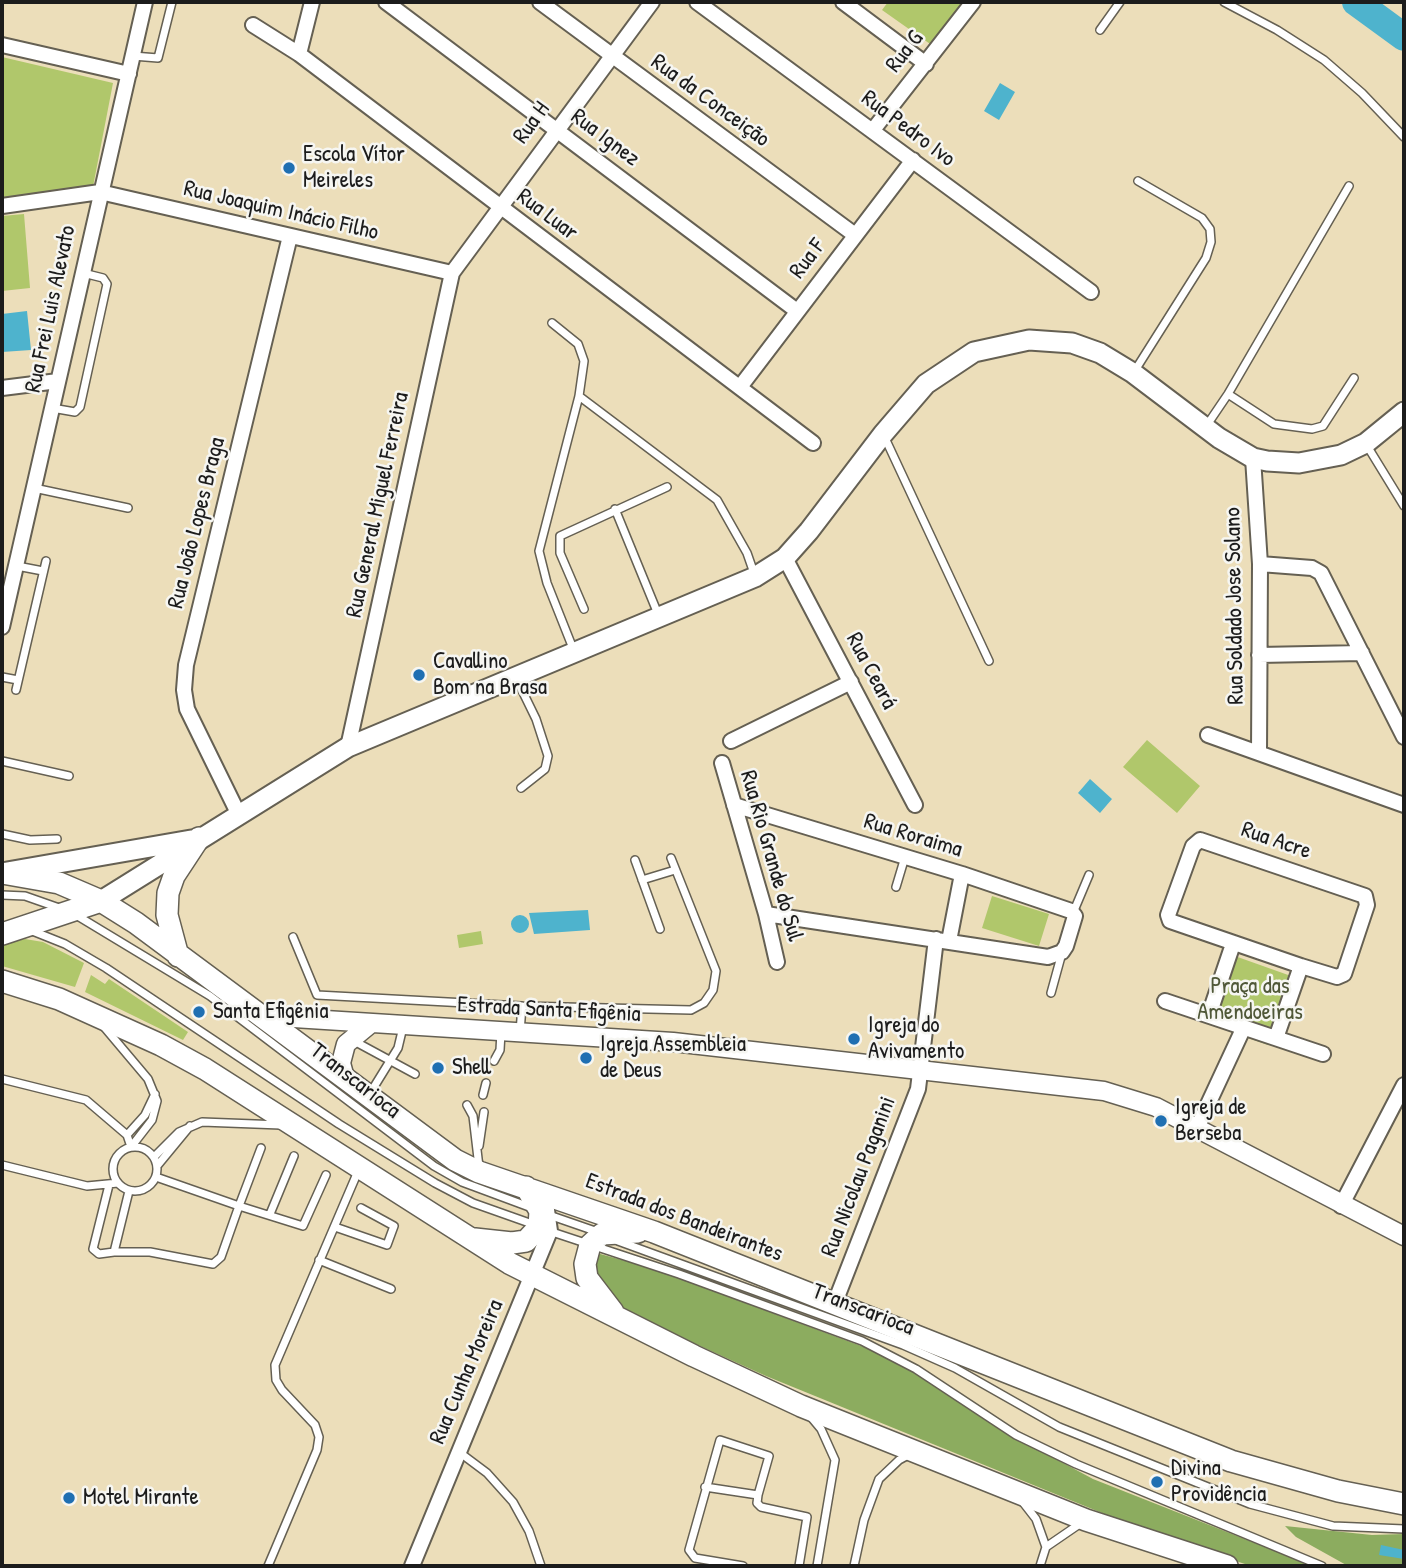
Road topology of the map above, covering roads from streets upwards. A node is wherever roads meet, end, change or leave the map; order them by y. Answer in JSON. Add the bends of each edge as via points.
{"nodes":[{"id":1,"x":145,"y":2,"type":"edge"},
{"id":2,"x":312,"y":2,"type":"edge"},
{"id":3,"x":386,"y":2,"type":"edge"},
{"id":4,"x":540,"y":2,"type":"edge"},
{"id":5,"x":652,"y":2,"type":"edge"},
{"id":6,"x":697,"y":2,"type":"edge"},
{"id":7,"x":843,"y":2,"type":"edge"},
{"id":8,"x":973,"y":2,"type":"edge"},
{"id":9,"x":253,"y":25,"type":"dead end"},
{"id":10,"x":2,"y":45,"type":"edge"},
{"id":11,"x":299,"y":54,"type":"junction"},
{"id":12,"x":611,"y":56,"type":"junction"},
{"id":13,"x":926,"y":64,"type":"junction"},
{"id":14,"x":129,"y":74,"type":"junction"},
{"id":15,"x":555,"y":130,"type":"junction"},
{"id":16,"x":873,"y":130,"type":"junction"},
{"id":17,"x":913,"y":160,"type":"junction"},
{"id":18,"x":100,"y":192,"type":"junction"},
{"id":19,"x":2,"y":206,"type":"edge"},
{"id":20,"x":498,"y":208,"type":"junction"},
{"id":21,"x":855,"y":234,"type":"junction"},
{"id":22,"x":290,"y":236,"type":"junction"},
{"id":23,"x":452,"y":273,"type":"junction"},
{"id":24,"x":1091,"y":292,"type":"dead end"},
{"id":25,"x":797,"y":311,"type":"junction"},
{"id":26,"x":58,"y":381,"type":"junction"},
{"id":27,"x":740,"y":387,"type":"junction"},
{"id":28,"x":2,"y":388,"type":"edge"},
{"id":29,"x":1404,"y":412,"type":"edge"},
{"id":30,"x":813,"y":443,"type":"dead end"},
{"id":31,"x":1253,"y":458,"type":"junction"},
{"id":32,"x":785,"y":558,"type":"junction"},
{"id":33,"x":1260,"y":565,"type":"junction"},
{"id":34,"x":9,"y":567,"type":"edge"},
{"id":35,"x":2,"y":625,"type":"edge"},
{"id":36,"x":1362,"y":653,"type":"junction"},
{"id":37,"x":1259,"y":655,"type":"junction"},
{"id":38,"x":851,"y":682,"type":"junction"},
{"id":39,"x":1208,"y":735,"type":"dead end"},
{"id":40,"x":1404,"y":737,"type":"edge"},
{"id":41,"x":731,"y":741,"type":"dead end"},
{"id":42,"x":348,"y":747,"type":"junction"},
{"id":43,"x":1259,"y":753,"type":"junction"},
{"id":44,"x":722,"y":763,"type":"dead end"},
{"id":45,"x":734,"y":805,"type":"junction"},
{"id":46,"x":915,"y":805,"type":"dead end"},
{"id":47,"x":1404,"y":806,"type":"edge"},
{"id":48,"x":238,"y":813,"type":"junction"},
{"id":49,"x":199,"y":838,"type":"junction"},
{"id":50,"x":2,"y":873,"type":"edge"},
{"id":51,"x":962,"y":874,"type":"junction"},
{"id":52,"x":101,"y":901,"type":"junction"},
{"id":53,"x":766,"y":914,"type":"junction"},
{"id":54,"x":2,"y":934,"type":"edge"},
{"id":55,"x":943,"y":940,"type":"junction"},
{"id":56,"x":1233,"y":944,"type":"junction"},
{"id":57,"x":178,"y":956,"type":"junction"},
{"id":58,"x":777,"y":962,"type":"dead end"},
{"id":59,"x":1301,"y":966,"type":"junction"},
{"id":60,"x":2,"y":981,"type":"edge"},
{"id":61,"x":1165,"y":1001,"type":"dead end"},
{"id":62,"x":1209,"y":1015,"type":"junction"},
{"id":63,"x":262,"y":1016,"type":"junction"},
{"id":64,"x":369,"y":1025,"type":"junction"},
{"id":65,"x":1244,"y":1027,"type":"junction"},
{"id":66,"x":1276,"y":1038,"type":"junction"},
{"id":67,"x":1323,"y":1054,"type":"dead end"},
{"id":68,"x":919,"y":1069,"type":"junction"},
{"id":69,"x":345,"y":1078,"type":"junction"},
{"id":70,"x":1404,"y":1084,"type":"edge"},
{"id":71,"x":1197,"y":1128,"type":"junction"},
{"id":72,"x":1341,"y":1206,"type":"junction"},
{"id":73,"x":541,"y":1211,"type":"junction"},
{"id":74,"x":654,"y":1232,"type":"junction"},
{"id":75,"x":1404,"y":1236,"type":"edge"},
{"id":76,"x":470,"y":1238,"type":"junction"},
{"id":77,"x":532,"y":1276,"type":"junction"},
{"id":78,"x":834,"y":1305,"type":"junction"},
{"id":79,"x":616,"y":1315,"type":"junction"},
{"id":80,"x":1404,"y":1504,"type":"edge"},
{"id":81,"x":412,"y":1566,"type":"edge"},
{"id":82,"x":1227,"y":1566,"type":"edge"}],
"edges":[{"from":1,"to":14,"type":"street","name":"Rua Frei Luis Alevato"},
{"from":2,"to":11,"type":"street"},
{"from":3,"to":15,"type":"street","name":"Rua Ignez"},
{"from":4,"to":12,"type":"street","name":"Rua da Conceição"},
{"from":5,"to":12,"type":"street","name":"Rua H"},
{"from":6,"to":16,"type":"street","name":"Rua Pedro Ivo"},
{"from":7,"to":13,"type":"street"},
{"from":8,"to":13,"type":"street","name":"Rua G"},
{"from":9,"to":11,"type":"street","name":"Rua Luar"},
{"from":10,"to":14,"type":"street"},
{"from":11,"to":20,"type":"street","name":"Rua Luar"},
{"from":12,"to":15,"type":"street","name":"Rua H"},
{"from":12,"to":21,"type":"street","name":"Rua da Conceição"},
{"from":13,"to":16,"type":"street","name":"Rua G"},
{"from":14,"to":18,"type":"street","name":"Rua Frei Luis Alevato"},
{"from":15,"to":20,"type":"street","name":"Rua H"},
{"from":15,"to":25,"type":"street","name":"Rua Ignez"},
{"from":16,"to":17,"type":"street","name":"Rua Pedro Ivo"},
{"from":17,"to":21,"type":"street","name":"Rua F"},
{"from":17,"to":24,"type":"street","name":"Rua Pedro Ivo"},
{"from":18,"to":19,"type":"street"},
{"from":18,"to":22,"type":"street","name":"Rua Joaquim Inácio Filho"},
{"from":18,"to":26,"type":"street","name":"Rua Frei Luis Alevato"},
{"from":20,"to":23,"type":"street","name":"Rua H"},
{"from":20,"to":27,"type":"street","name":"Rua Luar"},
{"from":21,"to":25,"type":"street","name":"Rua F"},
{"from":22,"to":23,"type":"street","name":"Rua Joaquim Inácio Filho"},
{"from":22,"to":48,"type":"street","name":"Rua João Lopes Braga","via":[[189,651],[184,690],[187,709]]},
{"from":23,"to":42,"type":"street","name":"Rua General Miguel Ferreira"},
{"from":25,"to":27,"type":"street","name":"Rua F"},
{"from":26,"to":28,"type":"street"},
{"from":26,"to":34,"type":"street","name":"Rua Frei Luis Alevato","via":[[34,488]]},
{"from":27,"to":30,"type":"street","name":"Rua Luar"},
{"from":29,"to":31,"type":"main road","via":[[1366,443],[1322,460],[1299,463]]},
{"from":31,"to":32,"type":"main road","via":[[1100,354],[1049,340],[1012,341],[974,352],[919,391]]},
{"from":31,"to":33,"type":"street","name":"Rua Soldado Jose Solano"},
{"from":32,"to":38,"type":"street","name":"Rua Ceará"},
{"from":32,"to":42,"type":"main road","via":[[755,577]]},
{"from":33,"to":36,"type":"street","via":[[1312,568],[1321,573]]},
{"from":33,"to":37,"type":"street","name":"Rua Soldado Jose Solano"},
{"from":34,"to":35,"type":"street","name":"Rua Frei Luis Alevato"},
{"from":36,"to":37,"type":"street"},
{"from":36,"to":40,"type":"street"},
{"from":37,"to":43,"type":"street","name":"Rua Soldado Jose Solano"},
{"from":38,"to":41,"type":"street"},
{"from":38,"to":46,"type":"street","name":"Rua Ceará"},
{"from":39,"to":43,"type":"street"},
{"from":42,"to":48,"type":"main road"},
{"from":43,"to":47,"type":"street"},
{"from":44,"to":45,"type":"street","name":"Rua Rio Grande do Sul"},
{"from":45,"to":51,"type":"street","name":"Rua Roraima"},
{"from":45,"to":53,"type":"street","name":"Rua Rio Grande do Sul"},
{"from":48,"to":49,"type":"main road"},
{"from":49,"to":50,"type":"main road"},
{"from":49,"to":52,"type":"main road"},
{"from":49,"to":57,"type":"main road","via":[[174,876],[169,893],[167,915]]},
{"from":50,"to":52,"type":"main road","name":"Estrada dos Bandeirantes","via":[[59,883]]},
{"from":51,"to":55,"type":"street","name":"Rua Nicolau Paganini"},
{"from":51,"to":55,"type":"street","name":"Rua Roraima","via":[[1074,915],[1062,952],[1048,957]]},
{"from":52,"to":54,"type":"main road"},
{"from":52,"to":57,"type":"main road","name":"Estrada dos Bandeirantes"},
{"from":53,"to":55,"type":"street"},
{"from":53,"to":58,"type":"street","name":"Rua Rio Grande do Sul"},
{"from":55,"to":68,"type":"street","name":"Rua Nicolau Paganini"},
{"from":56,"to":59,"type":"street","name":"Rua Acre"},
{"from":56,"to":59,"type":"street","name":"Rua Acre","via":[[1168,919],[1197,841],[1365,896],[1367,905],[1344,974],[1337,977]]},
{"from":56,"to":62,"type":"street"},
{"from":57,"to":63,"type":"main road","name":"Estrada dos Bandeirantes"},
{"from":59,"to":66,"type":"street"},
{"from":60,"to":76,"type":"main road","via":[[94,1014],[205,1069]]},
{"from":61,"to":62,"type":"street"},
{"from":62,"to":65,"type":"street"},
{"from":63,"to":64,"type":"street","name":"Estrada Santa Efigênia"},
{"from":63,"to":69,"type":"main road","name":"Estrada dos Bandeirantes"},
{"from":64,"to":68,"type":"street","name":"Estrada Santa Efigênia","via":[[673,1042]]},
{"from":64,"to":69,"type":"street","via":[[349,1039],[342,1055]]},
{"from":65,"to":66,"type":"street"},
{"from":65,"to":71,"type":"street"},
{"from":66,"to":67,"type":"street"},
{"from":68,"to":71,"type":"street","name":"Estrada Santa Efigênia","via":[[1104,1091],[1156,1107]]},
{"from":68,"to":78,"type":"street","name":"Rua Nicolau Paganini","via":[[918,1089]]},
{"from":69,"to":73,"type":"main road","name":"Estrada dos Bandeirantes","via":[[455,1160]]},
{"from":70,"to":72,"type":"street"},
{"from":71,"to":72,"type":"street","name":"Estrada Santa Efigênia"},
{"from":72,"to":75,"type":"street","name":"Estrada Santa Efigênia"},
{"from":73,"to":74,"type":"main road","name":"Estrada dos Bandeirantes"},
{"from":73,"to":76,"type":"main road","via":[[526,1241]]},
{"from":73,"to":77,"type":"street","name":"Rua Cunha Moreira"},
{"from":74,"to":78,"type":"main road","name":"Estrada dos Bandeirantes"},
{"from":74,"to":79,"type":"main road","via":[[596,1240],[585,1264],[587,1278]]},
{"from":76,"to":77,"type":"main road"},
{"from":77,"to":79,"type":"main road"},
{"from":77,"to":81,"type":"street","name":"Rua Cunha Moreira"},
{"from":78,"to":80,"type":"main road","name":"Estrada dos Bandeirantes","via":[[1231,1461]]},
{"from":79,"to":82,"type":"main road","via":[[801,1406],[1086,1520]]}]}
